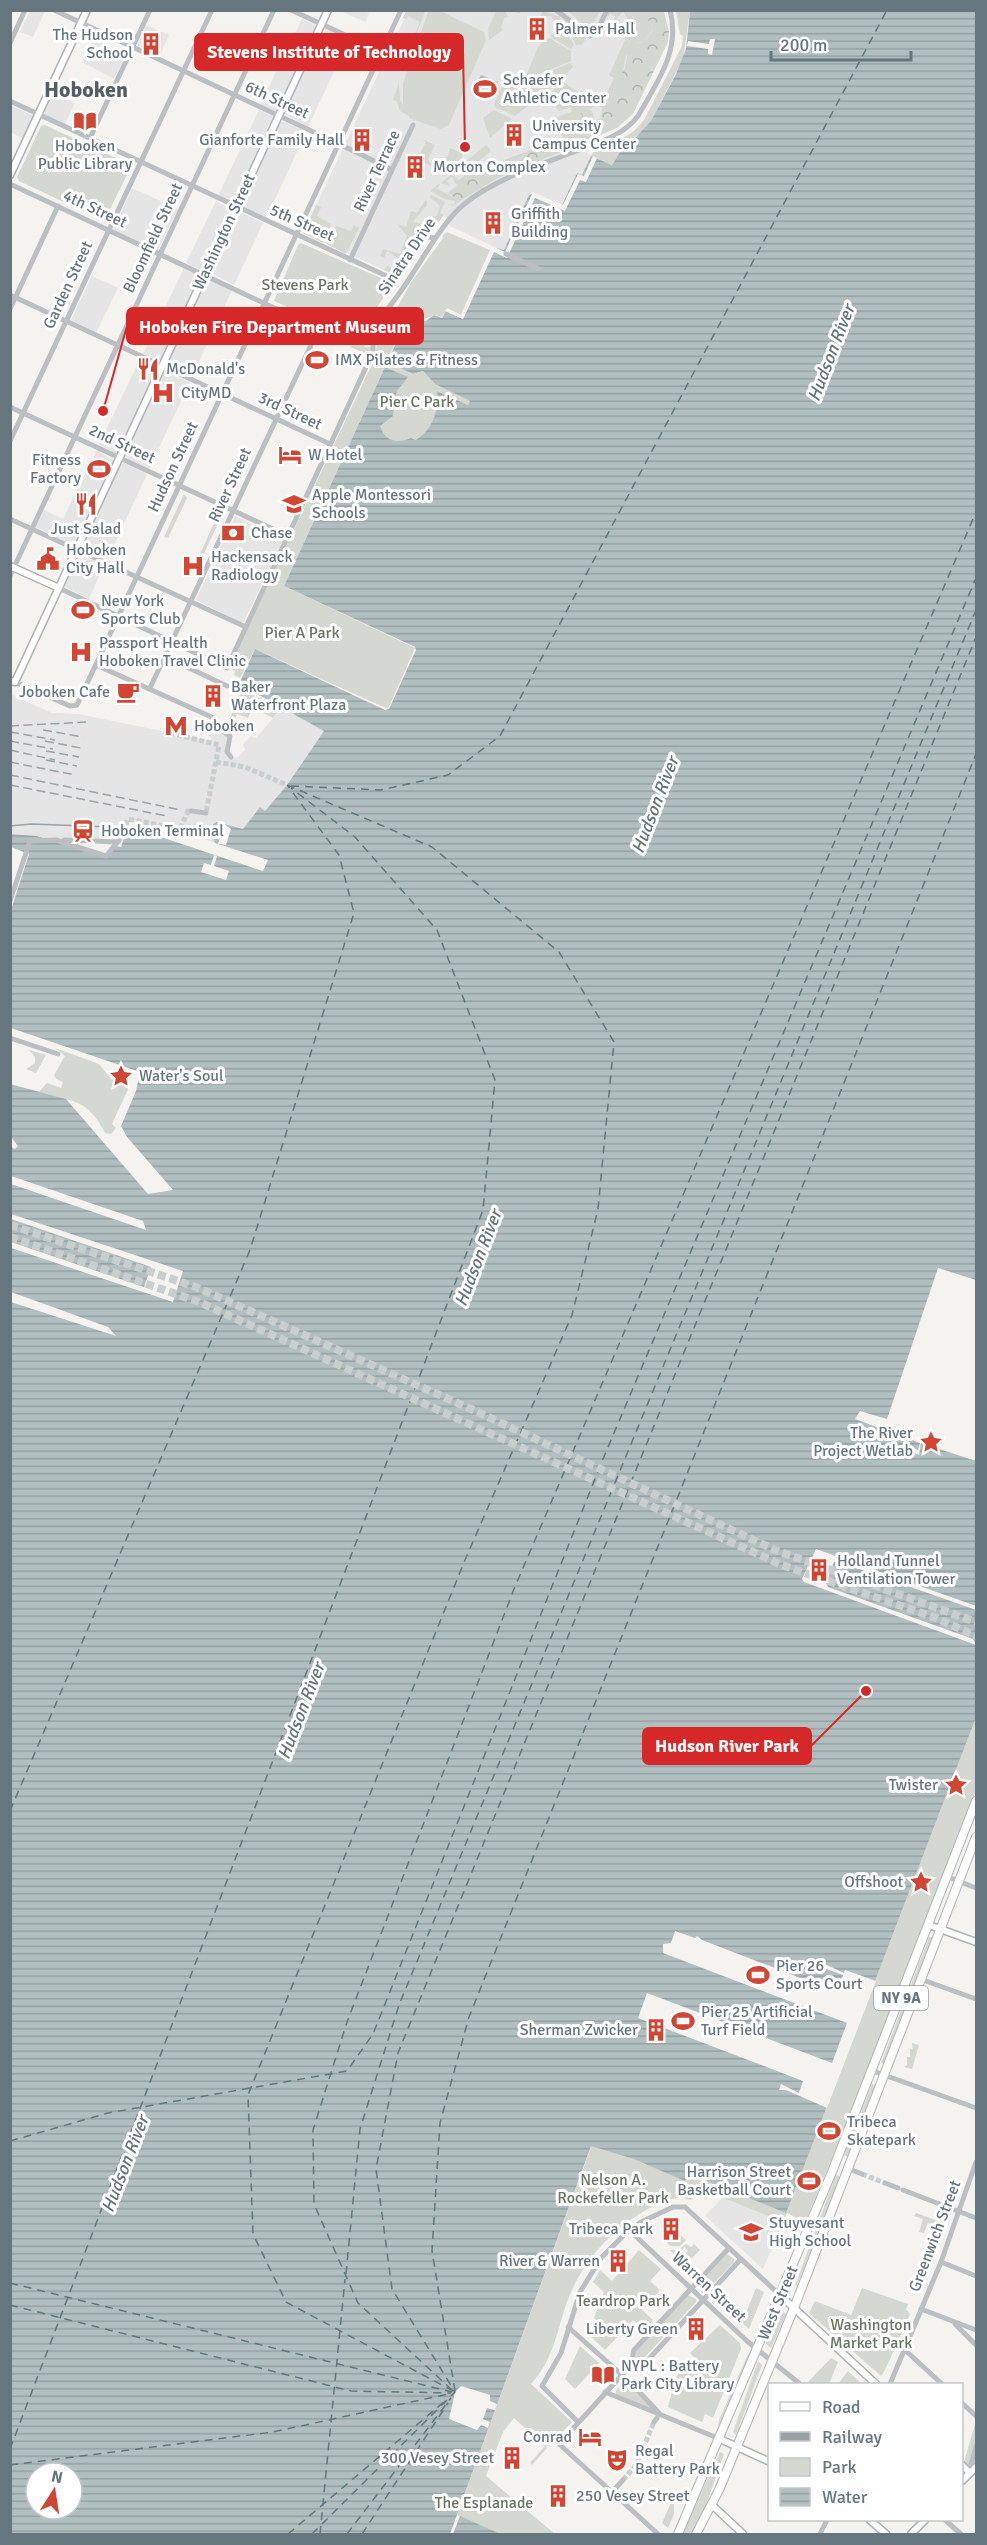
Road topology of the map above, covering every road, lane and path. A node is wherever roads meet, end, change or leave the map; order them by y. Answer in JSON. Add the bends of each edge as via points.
{"nodes":[{"id":1,"x":25,"y":10,"type":"edge"},
{"id":2,"x":54,"y":10,"type":"edge"},
{"id":3,"x":87,"y":10,"type":"edge"},
{"id":4,"x":150,"y":10,"type":"edge"},
{"id":5,"x":212,"y":10,"type":"edge"},
{"id":6,"x":274,"y":10,"type":"edge"},
{"id":7,"x":291,"y":10,"type":"edge"},
{"id":8,"x":328,"y":10,"type":"edge"},
{"id":9,"x":401,"y":10,"type":"edge"},
{"id":10,"x":556,"y":10,"type":"edge"},
{"id":11,"x":607,"y":10,"type":"edge"},
{"id":12,"x":670,"y":10,"type":"edge"},
{"id":13,"x":81,"y":23,"type":"junction"},
{"id":14,"x":321,"y":24,"type":"junction"},
{"id":15,"x":10,"y":43,"type":"edge"},
{"id":16,"x":132,"y":48,"type":"junction"},
{"id":17,"x":382,"y":52,"type":"junction"},
{"id":18,"x":184,"y":71,"type":"junction"},
{"id":19,"x":235,"y":95,"type":"junction"},
{"id":20,"x":10,"y":101,"type":"edge"},
{"id":21,"x":38,"y":115,"type":"junction"},
{"id":22,"x":278,"y":116,"type":"junction"},
{"id":23,"x":412,"y":125,"type":"dead end"},
{"id":24,"x":90,"y":138,"type":"junction"},
{"id":25,"x":339,"y":144,"type":"junction"},
{"id":26,"x":141,"y":163,"type":"junction"},
{"id":27,"x":392,"y":170,"type":"junction"},
{"id":28,"x":10,"y":175,"type":"edge"},
{"id":29,"x":10,"y":184,"type":"edge"},
{"id":30,"x":192,"y":187,"type":"junction"},
{"id":31,"x":58,"y":206,"type":"junction"},
{"id":32,"x":236,"y":208,"type":"junction"},
{"id":33,"x":109,"y":230,"type":"junction"},
{"id":34,"x":296,"y":236,"type":"junction"},
{"id":35,"x":434,"y":238,"type":"junction"},
{"id":36,"x":160,"y":254,"type":"junction"},
{"id":37,"x":506,"y":254,"type":"dead end"},
{"id":38,"x":350,"y":260,"type":"junction"},
{"id":39,"x":539,"y":269,"type":"dead end"},
{"id":40,"x":205,"y":274,"type":"junction"},
{"id":41,"x":13,"y":297,"type":"edge"},
{"id":42,"x":264,"y":302,"type":"junction"},
{"id":43,"x":10,"y":309,"type":"edge"},
{"id":44,"x":67,"y":321,"type":"junction"},
{"id":45,"x":319,"y":328,"type":"junction"},
{"id":46,"x":365,"y":329,"type":"junction"},
{"id":47,"x":118,"y":345,"type":"junction"},
{"id":48,"x":162,"y":367,"type":"junction"},
{"id":49,"x":222,"y":394,"type":"junction"},
{"id":50,"x":10,"y":406,"type":"edge"},
{"id":51,"x":24,"y":413,"type":"junction"},
{"id":52,"x":276,"y":419,"type":"junction"},
{"id":53,"x":75,"y":437,"type":"junction"},
{"id":54,"x":10,"y":441,"type":"edge"},
{"id":55,"x":330,"y":444,"type":"junction"},
{"id":56,"x":120,"y":458,"type":"junction"},
{"id":57,"x":180,"y":486,"type":"junction"},
{"id":58,"x":232,"y":510,"type":"junction"},
{"id":59,"x":10,"y":519,"type":"edge"},
{"id":60,"x":32,"y":529,"type":"junction"},
{"id":61,"x":288,"y":536,"type":"junction"},
{"id":62,"x":76,"y":550,"type":"junction"},
{"id":63,"x":13,"y":566,"type":"edge"},
{"id":64,"x":10,"y":576,"type":"edge"},
{"id":65,"x":137,"y":577,"type":"junction"},
{"id":66,"x":59,"y":588,"type":"junction"},
{"id":67,"x":190,"y":601,"type":"junction"},
{"id":68,"x":118,"y":615,"type":"junction"},
{"id":69,"x":246,"y":627,"type":"junction"},
{"id":70,"x":172,"y":641,"type":"junction"},
{"id":71,"x":170,"y":659,"type":"dead end"},
{"id":72,"x":96,"y":665,"type":"junction"},
{"id":73,"x":13,"y":682,"type":"edge"},
{"id":74,"x":227,"y":686,"type":"dead end"},
{"id":75,"x":150,"y":688,"type":"junction"},
{"id":76,"x":216,"y":719,"type":"dead end"},
{"id":77,"x":226,"y":723,"type":"dead end"},
{"id":78,"x":213,"y":726,"type":"dead end"},
{"id":79,"x":223,"y":730,"type":"junction"},
{"id":80,"x":228,"y":753,"type":"dead end"},
{"id":81,"x":191,"y":811,"type":"dead end"},
{"id":82,"x":206,"y":813,"type":"dead end"},
{"id":83,"x":56,"y":840,"type":"junction"},
{"id":84,"x":10,"y":901,"type":"edge"},
{"id":85,"x":10,"y":1038,"type":"edge"},
{"id":86,"x":58,"y":1054,"type":"dead end"},
{"id":87,"x":976,"y":1802,"type":"edge"},
{"id":88,"x":976,"y":1837,"type":"edge"},
{"id":89,"x":948,"y":1877,"type":"junction"},
{"id":90,"x":960,"y":1882,"type":"junction"},
{"id":91,"x":976,"y":1888,"type":"edge"},
{"id":92,"x":929,"y":1925,"type":"junction"},
{"id":93,"x":941,"y":1930,"type":"junction"},
{"id":94,"x":976,"y":1942,"type":"edge"},
{"id":95,"x":923,"y":1980,"type":"junction"},
{"id":96,"x":976,"y":1999,"type":"edge"},
{"id":97,"x":873,"y":2072,"type":"junction"},
{"id":98,"x":886,"y":2076,"type":"junction"},
{"id":99,"x":976,"y":2108,"type":"edge"},
{"id":100,"x":976,"y":2164,"type":"edge"},
{"id":101,"x":849,"y":2169,"type":"junction"},
{"id":102,"x":862,"y":2174,"type":"tunnel mouth"},
{"id":103,"x":885,"y":2183,"type":"tunnel mouth"},
{"id":104,"x":959,"y":2211,"type":"junction"},
{"id":105,"x":976,"y":2218,"type":"edge"},
{"id":106,"x":629,"y":2230,"type":"junction"},
{"id":107,"x":729,"y":2248,"type":"junction"},
{"id":108,"x":741,"y":2259,"type":"junction"},
{"id":109,"x":941,"y":2262,"type":"junction"},
{"id":110,"x":976,"y":2276,"type":"edge"},
{"id":111,"x":691,"y":2288,"type":"junction"},
{"id":112,"x":781,"y":2296,"type":"junction"},
{"id":113,"x":703,"y":2300,"type":"junction"},
{"id":114,"x":794,"y":2308,"type":"junction"},
{"id":115,"x":921,"y":2309,"type":"junction"},
{"id":116,"x":951,"y":2321,"type":"junction"},
{"id":117,"x":568,"y":2327,"type":"junction"},
{"id":118,"x":976,"y":2330,"type":"edge"},
{"id":119,"x":976,"y":2345,"type":"edge"},
{"id":120,"x":758,"y":2349,"type":"junction"},
{"id":121,"x":905,"y":2350,"type":"junction"},
{"id":122,"x":772,"y":2360,"type":"junction"},
{"id":123,"x":631,"y":2365,"type":"junction"},
{"id":124,"x":622,"y":2375,"type":"junction"},
{"id":125,"x":798,"y":2383,"type":"edge"},
{"id":126,"x":874,"y":2383,"type":"edge"},
{"id":127,"x":891,"y":2383,"type":"edge"},
{"id":128,"x":940,"y":2383,"type":"edge"},
{"id":129,"x":605,"y":2392,"type":"junction"},
{"id":130,"x":963,"y":2404,"type":"edge"},
{"id":131,"x":976,"y":2416,"type":"edge"},
{"id":132,"x":657,"y":2418,"type":"junction"},
{"id":133,"x":578,"y":2422,"type":"junction"},
{"id":134,"x":720,"y":2439,"type":"junction"},
{"id":135,"x":976,"y":2446,"type":"edge"},
{"id":136,"x":737,"y":2447,"type":"junction"},
{"id":137,"x":768,"y":2461,"type":"edge"},
{"id":138,"x":963,"y":2466,"type":"edge"},
{"id":139,"x":974,"y":2466,"type":"edge"},
{"id":140,"x":970,"y":2473,"type":"junction"},
{"id":141,"x":976,"y":2478,"type":"edge"},
{"id":142,"x":623,"y":2480,"type":"tunnel mouth"},
{"id":143,"x":963,"y":2480,"type":"edge"},
{"id":144,"x":614,"y":2490,"type":"dead end"},
{"id":145,"x":712,"y":2505,"type":"junction"},
{"id":146,"x":826,"y":2521,"type":"edge"},
{"id":147,"x":871,"y":2521,"type":"edge"},
{"id":148,"x":924,"y":2521,"type":"edge"},
{"id":149,"x":946,"y":2521,"type":"edge"},
{"id":150,"x":658,"y":2535,"type":"edge"},
{"id":151,"x":678,"y":2535,"type":"edge"},
{"id":152,"x":696,"y":2535,"type":"edge"},
{"id":153,"x":743,"y":2535,"type":"edge"},
{"id":154,"x":820,"y":2535,"type":"edge"},
{"id":155,"x":886,"y":2535,"type":"edge"},
{"id":156,"x":911,"y":2535,"type":"edge"},
{"id":157,"x":961,"y":2535,"type":"edge"}],
"edges":[{"from":1,"to":15,"type":"street"},
{"from":2,"to":13,"type":"street","name":"6th Street"},
{"from":3,"to":13,"type":"main road"},
{"from":4,"to":16,"type":"street"},
{"from":5,"to":18,"type":"street","name":"Garden Street"},
{"from":6,"to":19,"type":"street","name":"Bloomfield Street"},
{"from":7,"to":14,"type":"street"},
{"from":8,"to":14,"type":"main road","name":"Washington Street"},
{"from":9,"to":17,"type":"street","name":"Hudson Street"},
{"from":10,"to":11,"type":"street","via":[[590,36]]},
{"from":12,"to":35,"type":"street","name":"Sinatra Drive","via":[[675,29],[672,52],[630,125],[604,140],[486,189],[448,219]]},
{"from":13,"to":16,"type":"street","name":"6th Street"},
{"from":13,"to":21,"type":"main road"},
{"from":14,"to":17,"type":"street"},
{"from":14,"to":22,"type":"main road","name":"Washington Street"},
{"from":16,"to":18,"type":"street","name":"6th Street"},
{"from":16,"to":24,"type":"street"},
{"from":17,"to":25,"type":"street","name":"Hudson Street"},
{"from":18,"to":19,"type":"street","name":"6th Street"},
{"from":18,"to":26,"type":"street","name":"Garden Street"},
{"from":19,"to":22,"type":"street","name":"6th Street"},
{"from":19,"to":30,"type":"street","name":"Bloomfield Street"},
{"from":20,"to":21,"type":"street","name":"5th Street"},
{"from":21,"to":24,"type":"street","name":"5th Street"},
{"from":21,"to":28,"type":"main road"},
{"from":22,"to":25,"type":"street","name":"6th Street"},
{"from":22,"to":32,"type":"main road","name":"Washington Street"},
{"from":23,"to":27,"type":"street","name":"River Terrace"},
{"from":24,"to":26,"type":"street","name":"5th Street"},
{"from":25,"to":27,"type":"street","name":"6th Street"},
{"from":25,"to":34,"type":"street","name":"Hudson Street"},
{"from":26,"to":30,"type":"street","name":"5th Street"},
{"from":26,"to":33,"type":"street","name":"Garden Street"},
{"from":27,"to":38,"type":"street","name":"River Terrace"},
{"from":29,"to":31,"type":"street","name":"4th Street"},
{"from":30,"to":32,"type":"street","name":"5th Street"},
{"from":30,"to":36,"type":"street","name":"Bloomfield Street"},
{"from":31,"to":33,"type":"street","name":"4th Street"},
{"from":31,"to":41,"type":"street"},
{"from":32,"to":34,"type":"street","name":"5th Street"},
{"from":32,"to":40,"type":"main road","name":"Washington Street"},
{"from":33,"to":36,"type":"street","name":"4th Street"},
{"from":33,"to":44,"type":"street","name":"Garden Street"},
{"from":34,"to":38,"type":"street","name":"5th Street"},
{"from":34,"to":42,"type":"street","name":"Hudson Street"},
{"from":35,"to":38,"type":"street","name":"5th Street","via":[[424,236],[410,251],[395,279]]},
{"from":35,"to":46,"type":"street","name":"Sinatra Drive","via":[[397,298]]},
{"from":36,"to":40,"type":"street","name":"4th Street"},
{"from":36,"to":47,"type":"street","name":"Bloomfield Street"},
{"from":37,"to":39,"type":"street"},
{"from":40,"to":42,"type":"street","name":"4th Street"},
{"from":40,"to":48,"type":"main road","name":"Washington Street"},
{"from":41,"to":43,"type":"street"},
{"from":41,"to":44,"type":"street","name":"3rd Street"},
{"from":42,"to":45,"type":"street","name":"4th Street"},
{"from":42,"to":49,"type":"street","name":"Hudson Street"},
{"from":44,"to":47,"type":"street","name":"3rd Street"},
{"from":44,"to":51,"type":"street","name":"Garden Street"},
{"from":45,"to":46,"type":"street","name":"4th Street","via":[[347,338]]},
{"from":45,"to":52,"type":"street","name":"River Street"},
{"from":46,"to":55,"type":"street","via":[[373,341],[373,352]]},
{"from":47,"to":48,"type":"street","name":"3rd Street"},
{"from":47,"to":53,"type":"street","name":"Bloomfield Street"},
{"from":48,"to":49,"type":"street","name":"3rd Street"},
{"from":48,"to":56,"type":"main road","name":"Washington Street"},
{"from":49,"to":52,"type":"street","name":"3rd Street"},
{"from":49,"to":57,"type":"street","name":"Hudson Street"},
{"from":50,"to":51,"type":"street","name":"2nd Street"},
{"from":51,"to":53,"type":"street","name":"2nd Street"},
{"from":51,"to":54,"type":"street","name":"Garden Street"},
{"from":52,"to":55,"type":"street","name":"3rd Street"},
{"from":52,"to":58,"type":"street","name":"River Street"},
{"from":53,"to":56,"type":"street","name":"2nd Street"},
{"from":53,"to":60,"type":"street","name":"Bloomfield Street"},
{"from":55,"to":61,"type":"street"},
{"from":56,"to":57,"type":"street","name":"2nd Street"},
{"from":56,"to":62,"type":"main road","name":"Washington Street"},
{"from":57,"to":58,"type":"street","name":"2nd Street"},
{"from":57,"to":65,"type":"street","name":"Hudson Street"},
{"from":58,"to":61,"type":"street","name":"2nd Street"},
{"from":58,"to":67,"type":"street","name":"River Street"},
{"from":59,"to":60,"type":"street"},
{"from":60,"to":62,"type":"street"},
{"from":60,"to":63,"type":"street","name":"Bloomfield Street"},
{"from":61,"to":69,"type":"street"},
{"from":62,"to":65,"type":"street"},
{"from":62,"to":66,"type":"main road","name":"Washington Street"},
{"from":63,"to":64,"type":"street","name":"Bloomfield Street"},
{"from":63,"to":66,"type":"main road"},
{"from":65,"to":67,"type":"street"},
{"from":65,"to":68,"type":"street","name":"Hudson Street"},
{"from":66,"to":68,"type":"street"},
{"from":66,"to":73,"type":"main road","name":"Washington Street"},
{"from":67,"to":69,"type":"street"},
{"from":67,"to":70,"type":"street","name":"River Street"},
{"from":68,"to":70,"type":"street"},
{"from":68,"to":72,"type":"street","name":"Hudson Street"},
{"from":69,"to":70,"type":"street","via":[[227,668]]},
{"from":70,"to":75,"type":"street","name":"River Street"},
{"from":71,"to":74,"type":"street"},
{"from":72,"to":73,"type":"street","name":"Hudson Street","via":[[75,707]]},
{"from":72,"to":75,"type":"street"},
{"from":75,"to":76,"type":"street"},
{"from":77,"to":79,"type":"street"},
{"from":78,"to":79,"type":"street"},
{"from":79,"to":80,"type":"street","via":[[230,736]]},
{"from":81,"to":82,"type":"street"},
{"from":83,"to":83,"type":"street","via":[[121,837],[106,856]]},
{"from":83,"to":84,"type":"street","via":[[30,840]]},
{"from":85,"to":86,"type":"street"},
{"from":87,"to":89,"type":"highway","name":"West Street","number":"NY 9A"},
{"from":88,"to":90,"type":"highway","name":"West Street","number":"NY 9A"},
{"from":89,"to":90,"type":"street"},
{"from":89,"to":92,"type":"highway","name":"West Street","number":"NY 9A"},
{"from":90,"to":91,"type":"street"},
{"from":90,"to":93,"type":"highway","name":"West Street","number":"NY 9A"},
{"from":92,"to":93,"type":"main road"},
{"from":92,"to":97,"type":"highway","name":"West Street","number":"NY 9A"},
{"from":93,"to":94,"type":"main road"},
{"from":93,"to":95,"type":"highway","name":"West Street","number":"NY 9A"},
{"from":95,"to":96,"type":"street"},
{"from":95,"to":98,"type":"highway","name":"West Street","number":"NY 9A"},
{"from":97,"to":98,"type":"street"},
{"from":97,"to":112,"type":"highway","name":"West Street","number":"NY 9A"},
{"from":98,"to":99,"type":"street"},
{"from":98,"to":101,"type":"highway","name":"West Street","number":"NY 9A"},
{"from":100,"to":104,"type":"street","name":"Greenwich Street"},
{"from":101,"to":102,"type":"street"},
{"from":101,"to":114,"type":"highway","name":"West Street","number":"NY 9A"},
{"from":103,"to":104,"type":"street"},
{"from":104,"to":105,"type":"street"},
{"from":104,"to":109,"type":"street","name":"Greenwich Street"},
{"from":106,"to":107,"type":"street","via":[[666,2210],[683,2206]]},
{"from":106,"to":111,"type":"street","name":"Warren Street"},
{"from":106,"to":117,"type":"street","via":[[591,2272],[576,2299]]},
{"from":107,"to":108,"type":"street"},
{"from":107,"to":111,"type":"street"},
{"from":108,"to":112,"type":"street"},
{"from":108,"to":113,"type":"street"},
{"from":109,"to":110,"type":"street"},
{"from":109,"to":115,"type":"street","name":"Greenwich Street"},
{"from":111,"to":113,"type":"street","name":"Warren Street"},
{"from":111,"to":123,"type":"street","via":[[634,2350]]},
{"from":112,"to":114,"type":"main road"},
{"from":112,"to":120,"type":"highway","name":"West Street","number":"NY 9A"},
{"from":113,"to":120,"type":"street","name":"Warren Street"},
{"from":113,"to":123,"type":"street","via":[[646,2361]]},
{"from":114,"to":122,"type":"highway","name":"West Street","number":"NY 9A"},
{"from":114,"to":126,"type":"main road"},
{"from":115,"to":116,"type":"street"},
{"from":115,"to":121,"type":"street","name":"Greenwich Street"},
{"from":116,"to":118,"type":"street"},
{"from":116,"to":119,"type":"street"},
{"from":117,"to":124,"type":"street"},
{"from":117,"to":133,"type":"street","via":[[561,2353],[544,2381],[543,2390]]},
{"from":120,"to":122,"type":"street","name":"Warren Street"},
{"from":120,"to":134,"type":"highway","name":"West Street","number":"NY 9A"},
{"from":121,"to":127,"type":"street","name":"Greenwich Street"},
{"from":121,"to":128,"type":"street"},
{"from":122,"to":125,"type":"street","name":"Warren Street"},
{"from":122,"to":136,"type":"highway","name":"West Street","number":"NY 9A"},
{"from":123,"to":124,"type":"street"},
{"from":124,"to":129,"type":"street"},
{"from":124,"to":132,"type":"street"},
{"from":129,"to":132,"type":"street"},
{"from":129,"to":133,"type":"street"},
{"from":130,"to":131,"type":"street"},
{"from":132,"to":134,"type":"street"},
{"from":133,"to":150,"type":"street","via":[[559,2444]]},
{"from":134,"to":136,"type":"main road"},
{"from":134,"to":151,"type":"highway","name":"West Street","number":"NY 9A"},
{"from":135,"to":139,"type":"street"},
{"from":136,"to":137,"type":"main road"},
{"from":136,"to":145,"type":"highway","name":"West Street","number":"NY 9A"},
{"from":138,"to":140,"type":"main road"},
{"from":139,"to":140,"type":"main road"},
{"from":140,"to":141,"type":"street"},
{"from":140,"to":143,"type":"main road"},
{"from":142,"to":144,"type":"street"},
{"from":145,"to":152,"type":"highway","name":"West Street","number":"NY 9A"},
{"from":145,"to":153,"type":"main road"},
{"from":146,"to":154,"type":"street"},
{"from":147,"to":155,"type":"main road"},
{"from":148,"to":156,"type":"main road"},
{"from":149,"to":157,"type":"street"}]}
